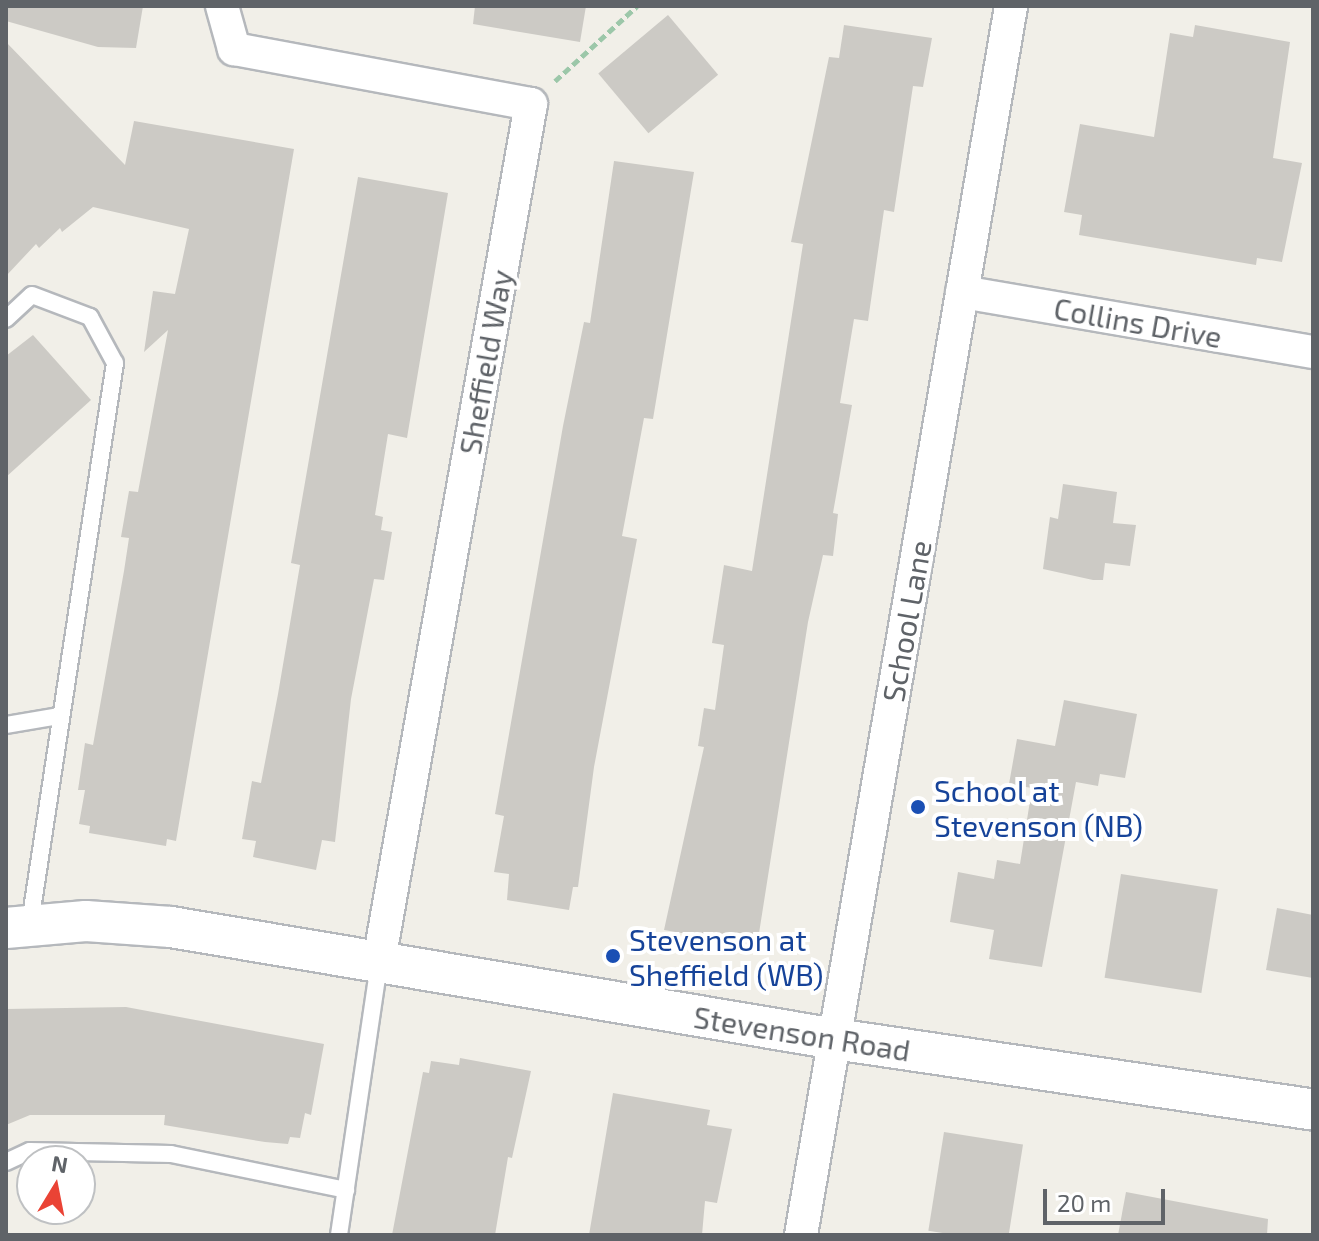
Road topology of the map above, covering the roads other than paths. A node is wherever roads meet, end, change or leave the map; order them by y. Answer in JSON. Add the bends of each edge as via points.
{"nodes":[{"id":1,"x":222,"y":6,"type":"edge"},
{"id":2,"x":1011,"y":6,"type":"edge"},
{"id":3,"x":962,"y":292,"type":"junction"},
{"id":4,"x":6,"y":319,"type":"edge"},
{"id":5,"x":1313,"y":352,"type":"edge"},
{"id":6,"x":59,"y":716,"type":"junction"},
{"id":7,"x":6,"y":725,"type":"edge"},
{"id":8,"x":18,"y":926,"type":"edge"},
{"id":9,"x":379,"y":961,"type":"junction"},
{"id":10,"x":835,"y":1039,"type":"junction"},
{"id":11,"x":1313,"y":1110,"type":"edge"},
{"id":12,"x":6,"y":1162,"type":"edge"},
{"id":13,"x":346,"y":1190,"type":"junction"},
{"id":14,"x":339,"y":1235,"type":"edge"},
{"id":15,"x":801,"y":1235,"type":"edge"}],
"edges":[{"from":1,"to":9,"type":"street","name":"Sheffield Way","via":[[234,49],[531,104]]},
{"from":2,"to":3,"type":"street","name":"School Lane"},
{"from":3,"to":5,"type":"street","name":"Collins Drive"},
{"from":3,"to":10,"type":"street","name":"School Lane"},
{"from":4,"to":6,"type":"lane","via":[[32,295],[90,317],[115,363]]},
{"from":6,"to":7,"type":"lane"},
{"from":6,"to":8,"type":"lane"},
{"from":8,"to":9,"type":"street","name":"Stevenson Road","via":[[86,921],[171,927]]},
{"from":9,"to":10,"type":"street","name":"Stevenson Road"},
{"from":9,"to":13,"type":"lane"},
{"from":10,"to":11,"type":"street","name":"Stevenson Road"},
{"from":10,"to":15,"type":"street","name":"School Lane"},
{"from":12,"to":13,"type":"lane","via":[[30,1151],[171,1154]]},
{"from":13,"to":14,"type":"lane"}]}
